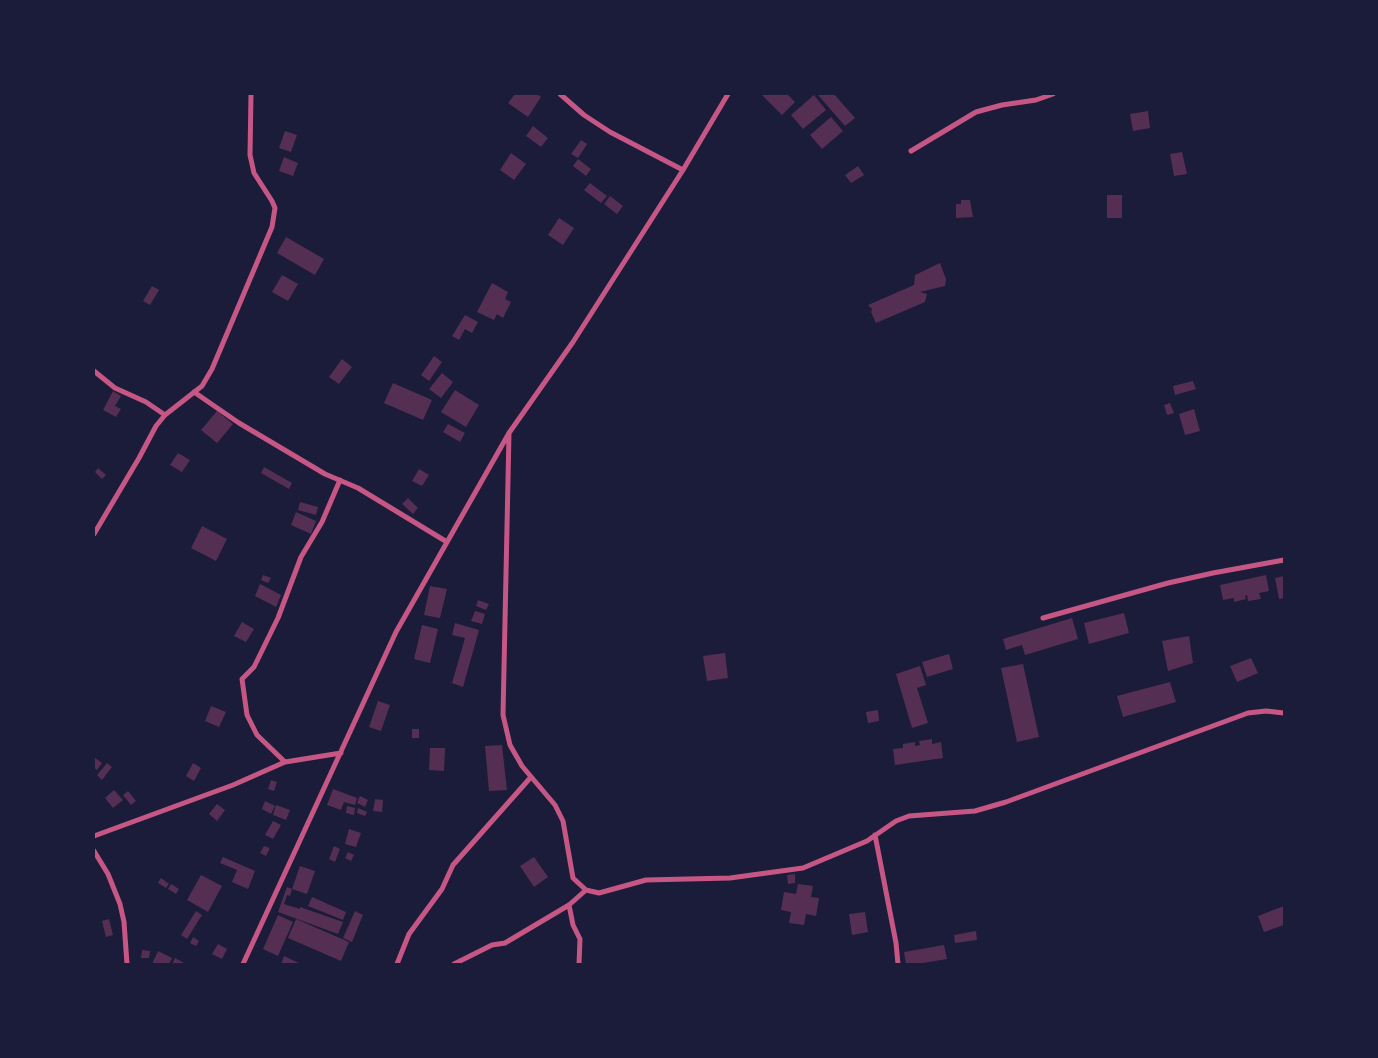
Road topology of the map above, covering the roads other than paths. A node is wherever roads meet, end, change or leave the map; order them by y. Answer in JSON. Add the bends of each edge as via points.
{"nodes":[{"id":1,"x":251,"y":94,"type":"edge"},
{"id":2,"x":560,"y":94,"type":"edge"},
{"id":3,"x":728,"y":94,"type":"edge"},
{"id":4,"x":1052,"y":94,"type":"edge"},
{"id":5,"x":911,"y":150,"type":"dead end"},
{"id":6,"x":684,"y":170,"type":"junction"},
{"id":7,"x":94,"y":370,"type":"edge"},
{"id":8,"x":194,"y":392,"type":"junction"},
{"id":9,"x":165,"y":415,"type":"junction"},
{"id":10,"x":509,"y":433,"type":"junction"},
{"id":11,"x":340,"y":480,"type":"junction"},
{"id":12,"x":94,"y":534,"type":"edge"},
{"id":13,"x":447,"y":542,"type":"junction"},
{"id":14,"x":1284,"y":560,"type":"edge"},
{"id":15,"x":1043,"y":618,"type":"dead end"},
{"id":16,"x":1284,"y":713,"type":"edge"},
{"id":17,"x":340,"y":753,"type":"junction"},
{"id":18,"x":285,"y":762,"type":"junction"},
{"id":19,"x":531,"y":777,"type":"junction"},
{"id":20,"x":875,"y":835,"type":"junction"},
{"id":21,"x":94,"y":836,"type":"edge"},
{"id":22,"x":94,"y":851,"type":"edge"},
{"id":23,"x":586,"y":890,"type":"junction"},
{"id":24,"x":569,"y":905,"type":"junction"},
{"id":25,"x":127,"y":964,"type":"edge"},
{"id":26,"x":243,"y":964,"type":"edge"},
{"id":27,"x":397,"y":964,"type":"edge"},
{"id":28,"x":454,"y":964,"type":"edge"},
{"id":29,"x":579,"y":964,"type":"edge"},
{"id":30,"x":898,"y":964,"type":"edge"}],
"edges":[{"from":1,"to":8,"type":"street","via":[[250,155],[254,173],[275,208],[274,221],[212,369],[202,386]]},
{"from":2,"to":6,"type":"street","via":[[610,132]]},
{"from":3,"to":6,"type":"street"},
{"from":4,"to":5,"type":"street","via":[[976,112]]},
{"from":6,"to":10,"type":"street","via":[[573,342]]},
{"from":7,"to":9,"type":"street","via":[[115,388]]},
{"from":8,"to":9,"type":"street"},
{"from":8,"to":11,"type":"street","via":[[239,423],[324,474]]},
{"from":9,"to":12,"type":"street"},
{"from":10,"to":13,"type":"street"},
{"from":10,"to":19,"type":"street","via":[[503,715],[510,745]]},
{"from":11,"to":13,"type":"street"},
{"from":11,"to":18,"type":"street","via":[[322,522],[301,557],[278,618],[254,667],[242,679],[247,715],[257,735]]},
{"from":13,"to":17,"type":"street","via":[[396,632]]},
{"from":14,"to":15,"type":"street","via":[[1168,583]]},
{"from":16,"to":20,"type":"street","via":[[1248,713],[1006,802],[975,811],[910,816]]},
{"from":17,"to":18,"type":"street"},
{"from":17,"to":26,"type":"street"},
{"from":18,"to":21,"type":"street","via":[[233,785]]},
{"from":19,"to":23,"type":"street","via":[[555,805],[563,821],[573,878]]},
{"from":19,"to":27,"type":"street","via":[[453,865],[442,888],[409,934]]},
{"from":20,"to":23,"type":"street","via":[[803,868],[730,878],[646,880],[599,892]]},
{"from":20,"to":30,"type":"street"},
{"from":22,"to":25,"type":"street","via":[[120,904]]},
{"from":23,"to":24,"type":"street"},
{"from":24,"to":28,"type":"street","via":[[505,943],[492,945]]},
{"from":24,"to":29,"type":"street","via":[[580,939]]}]}
